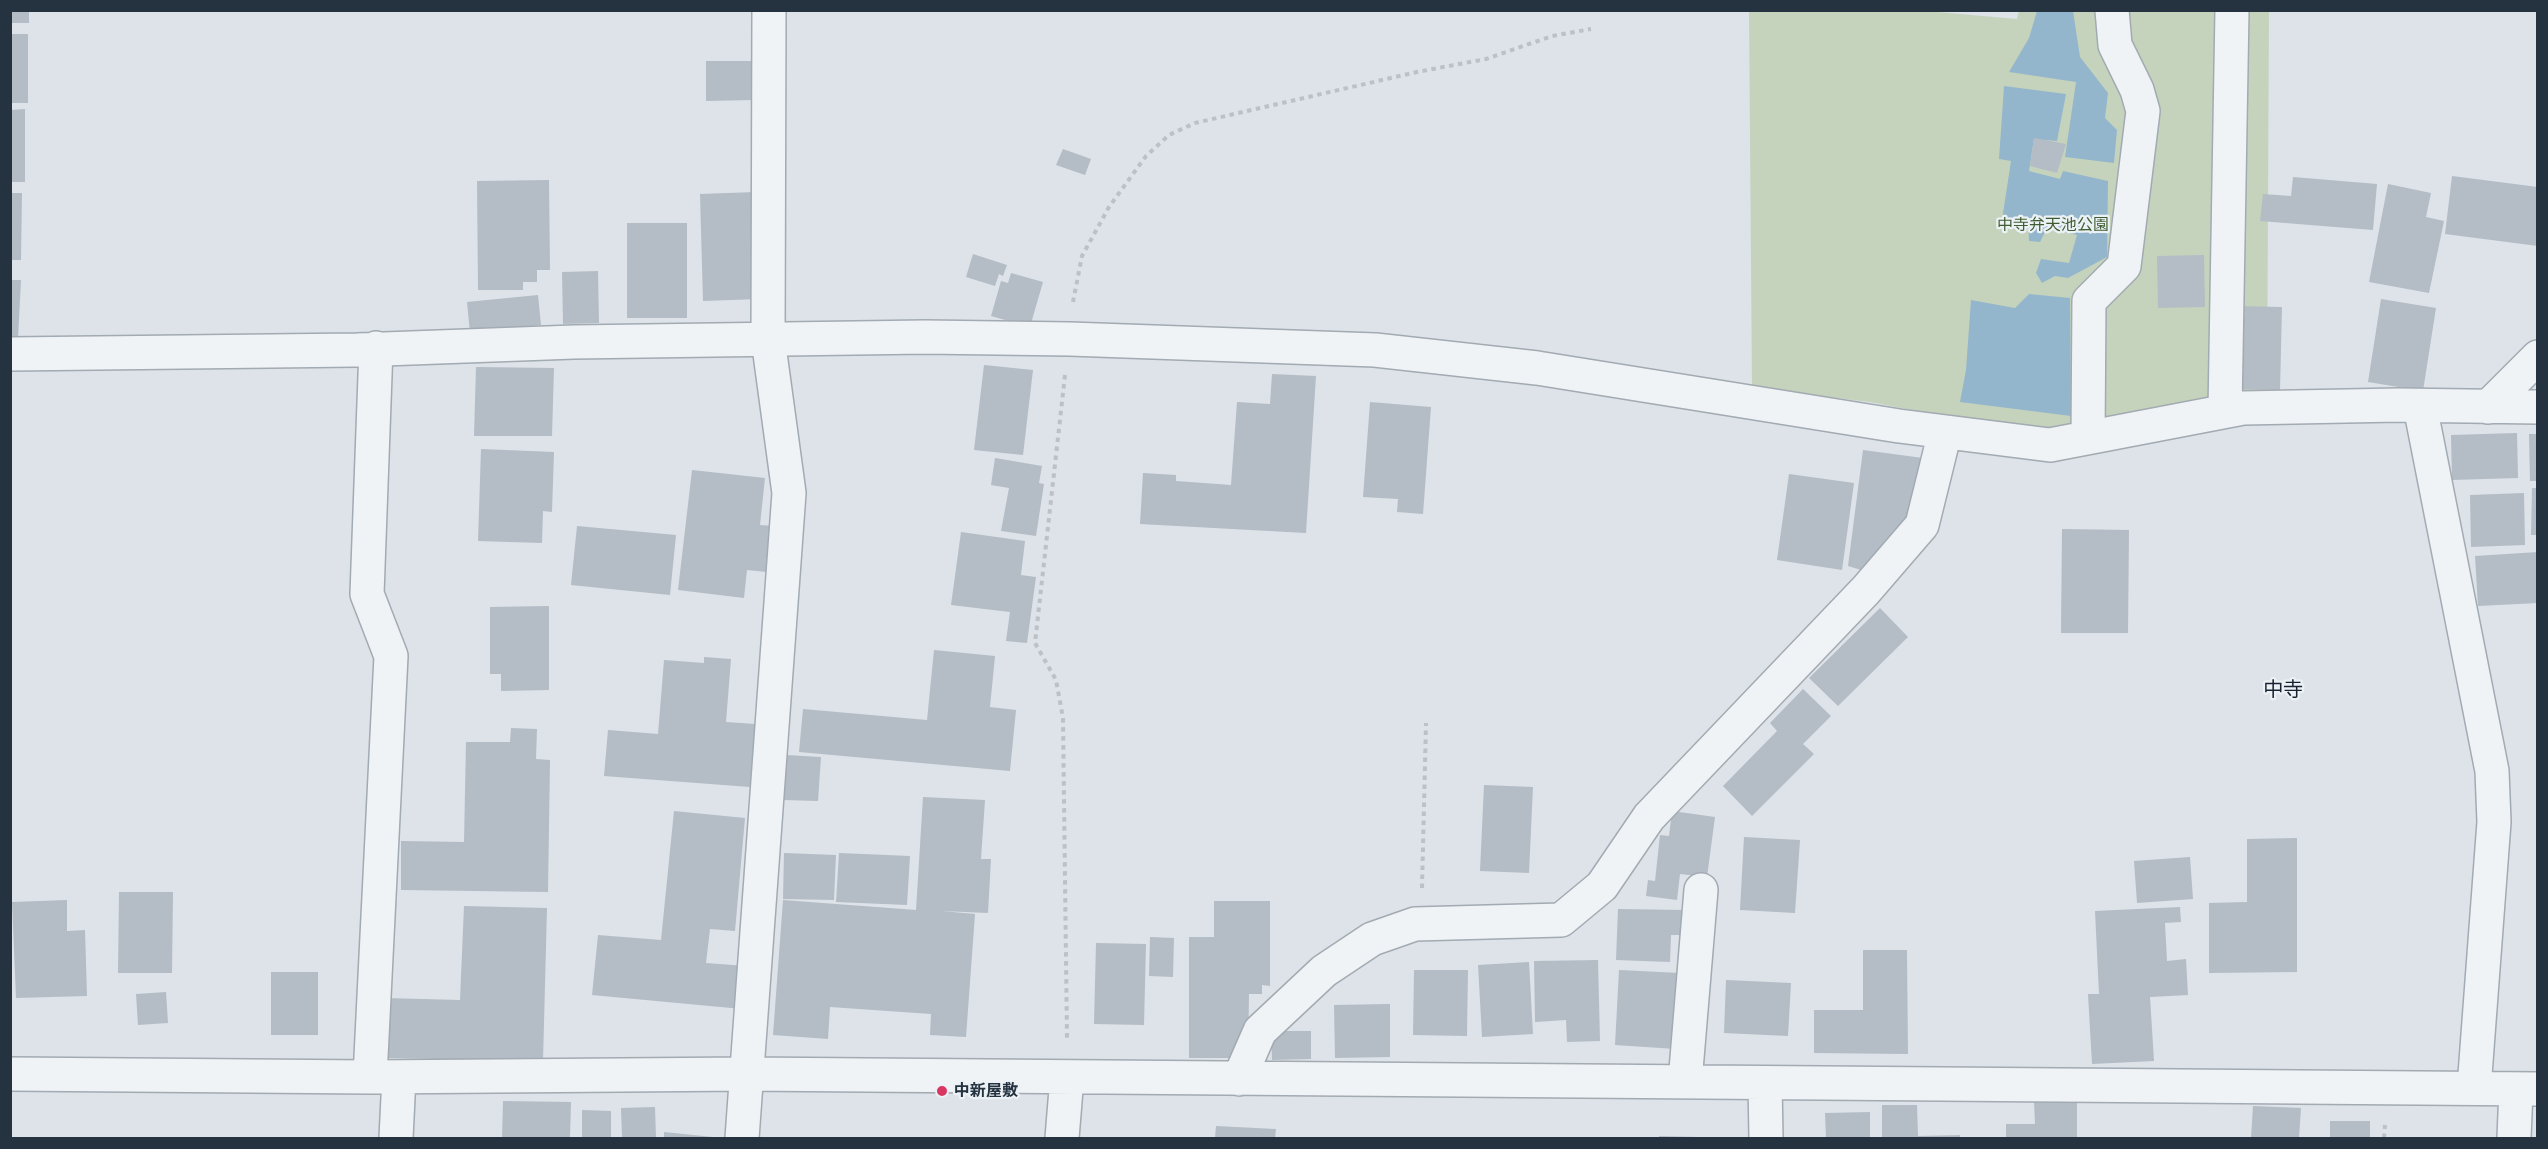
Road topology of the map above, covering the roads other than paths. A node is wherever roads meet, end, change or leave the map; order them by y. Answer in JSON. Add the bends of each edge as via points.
{"nodes":[{"id":1,"x":769,"y":10,"type":"edge"},
{"id":2,"x":2112,"y":10,"type":"edge"},
{"id":3,"x":2232,"y":10,"type":"edge"},
{"id":4,"x":768,"y":339,"type":"junction"},
{"id":5,"x":376,"y":348,"type":"junction"},
{"id":6,"x":10,"y":354,"type":"edge"},
{"id":7,"x":2538,"y":357,"type":"edge"},
{"id":8,"x":2420,"y":406,"type":"junction"},
{"id":9,"x":2488,"y":407,"type":"junction"},
{"id":10,"x":2538,"y":407,"type":"edge"},
{"id":11,"x":2225,"y":411,"type":"junction"},
{"id":12,"x":1945,"y":432,"type":"junction"},
{"id":13,"x":2088,"y":438,"type":"junction"},
{"id":14,"x":1701,"y":890,"type":"dead end"},
{"id":15,"x":10,"y":1074,"type":"edge"},
{"id":16,"x":747,"y":1074,"type":"junction"},
{"id":17,"x":385,"y":1077,"type":"junction"},
{"id":18,"x":1067,"y":1077,"type":"junction"},
{"id":19,"x":1239,"y":1078,"type":"junction"},
{"id":20,"x":1685,"y":1082,"type":"junction"},
{"id":21,"x":1765,"y":1083,"type":"junction"},
{"id":22,"x":2474,"y":1088,"type":"junction"},
{"id":23,"x":2527,"y":1089,"type":"edge"},
{"id":24,"x":396,"y":1138,"type":"edge"},
{"id":25,"x":742,"y":1138,"type":"edge"},
{"id":26,"x":1062,"y":1138,"type":"edge"},
{"id":27,"x":1766,"y":1138,"type":"edge"},
{"id":28,"x":2514,"y":1138,"type":"edge"}],
"edges":[{"from":1,"to":4,"type":"street"},
{"from":2,"to":13,"type":"street","via":[[2115,45],[2137,90],[2142,111],[2124,266],[2089,301]]},
{"from":3,"to":11,"type":"street"},
{"from":4,"to":5,"type":"street"},
{"from":4,"to":12,"type":"street","via":[[925,337],[1375,350],[1537,368]]},
{"from":4,"to":16,"type":"street","via":[[789,493]]},
{"from":5,"to":6,"type":"street"},
{"from":5,"to":17,"type":"street","via":[[367,594],[391,656]]},
{"from":7,"to":9,"type":"street"},
{"from":8,"to":9,"type":"street"},
{"from":8,"to":11,"type":"street"},
{"from":8,"to":22,"type":"street","via":[[2492,771],[2494,822]]},
{"from":9,"to":10,"type":"street"},
{"from":11,"to":13,"type":"street"},
{"from":12,"to":13,"type":"street","via":[[2050,445]]},
{"from":12,"to":19,"type":"street","via":[[1922,525],[1866,590],[1649,817],[1602,886],[1561,920],[1421,924],[1372,939],[1324,971],[1260,1031]]},
{"from":14,"to":20,"type":"street"},
{"from":15,"to":17,"type":"street"},
{"from":16,"to":17,"type":"street"},
{"from":16,"to":18,"type":"street"},
{"from":16,"to":25,"type":"street"},
{"from":17,"to":24,"type":"street"},
{"from":18,"to":19,"type":"street"},
{"from":18,"to":26,"type":"street"},
{"from":19,"to":20,"type":"street"},
{"from":20,"to":21,"type":"street"},
{"from":21,"to":22,"type":"street"},
{"from":21,"to":27,"type":"street"},
{"from":22,"to":23,"type":"street"},
{"from":23,"to":28,"type":"street"}]}
